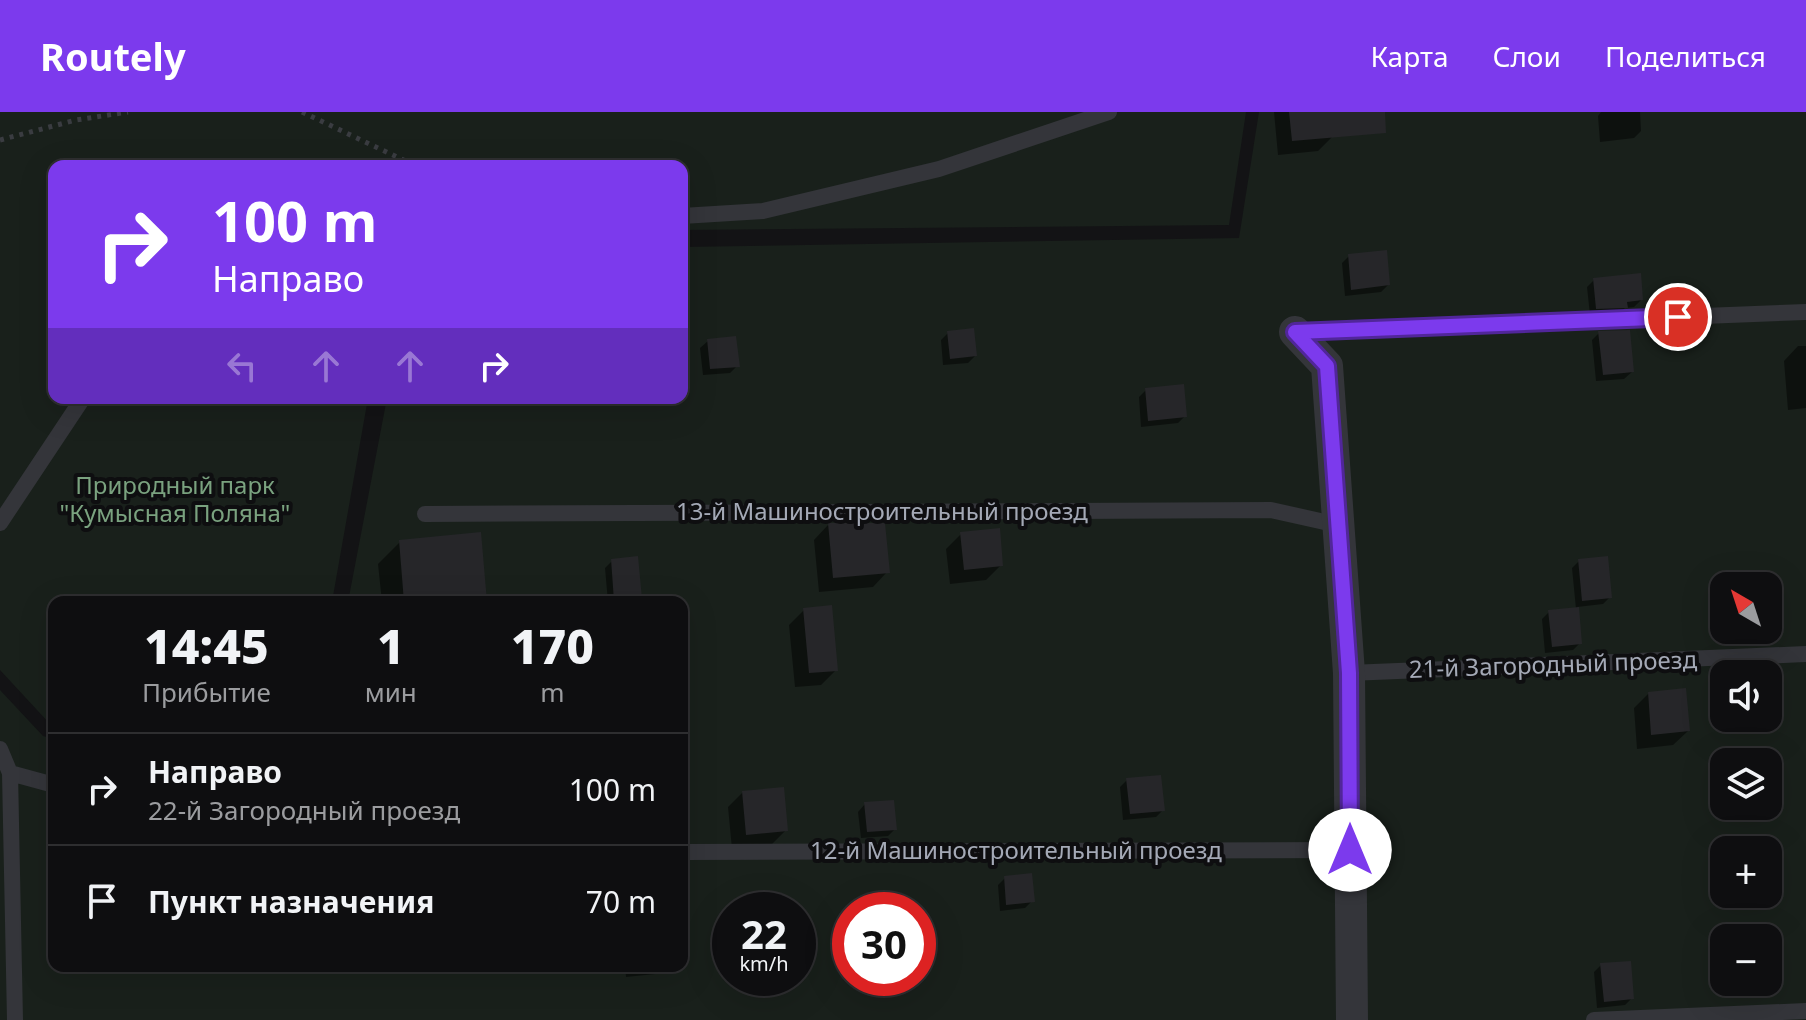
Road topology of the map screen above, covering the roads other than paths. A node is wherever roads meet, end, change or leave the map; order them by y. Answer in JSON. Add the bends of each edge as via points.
{"nodes":[{"id":1,"x":1109,"y":112,"type":"edge"},
{"id":2,"x":688,"y":216,"type":"edge"},
{"id":3,"x":1806,"y":312,"type":"edge"},
{"id":4,"x":1295,"y":332,"type":"joint"},
{"id":5,"x":79,"y":404,"type":"edge"},
{"id":6,"x":425,"y":514,"type":"dead end"},
{"id":7,"x":0,"y":523,"type":"edge"},
{"id":8,"x":1338,"y":525,"type":"junction"},
{"id":9,"x":1806,"y":654,"type":"edge"},
{"id":10,"x":1349,"y":673,"type":"junction"},
{"id":11,"x":0,"y":749,"type":"edge"},
{"id":12,"x":10,"y":773,"type":"junction"},
{"id":13,"x":48,"y":783,"type":"edge"},
{"id":14,"x":1350,"y":850,"type":"junction"},
{"id":15,"x":688,"y":852,"type":"edge"},
{"id":16,"x":1806,"y":1011,"type":"edge"},
{"id":17,"x":15,"y":1020,"type":"edge"},
{"id":18,"x":1352,"y":1020,"type":"edge"},
{"id":19,"x":1594,"y":1020,"type":"edge"}],
"edges":[{"from":1,"to":2,"type":"lane","via":[[939,169],[763,211]]},
{"from":3,"to":4,"type":"lane"},
{"from":4,"to":8,"type":"street","via":[[1327,366]]},
{"from":5,"to":7,"type":"lane"},
{"from":6,"to":8,"type":"lane","name":"13-й Машиностроительный проезд","via":[[1271,510]]},
{"from":8,"to":10,"type":"street"},
{"from":9,"to":10,"type":"lane","name":"21-й Загородный проезд"},
{"from":10,"to":14,"type":"street"},
{"from":11,"to":12,"type":"lane"},
{"from":12,"to":13,"type":"lane"},
{"from":12,"to":17,"type":"lane"},
{"from":14,"to":15,"type":"lane","name":"12-й Машиностроительный проезд"},
{"from":14,"to":18,"type":"street"},
{"from":16,"to":19,"type":"lane"}]}
